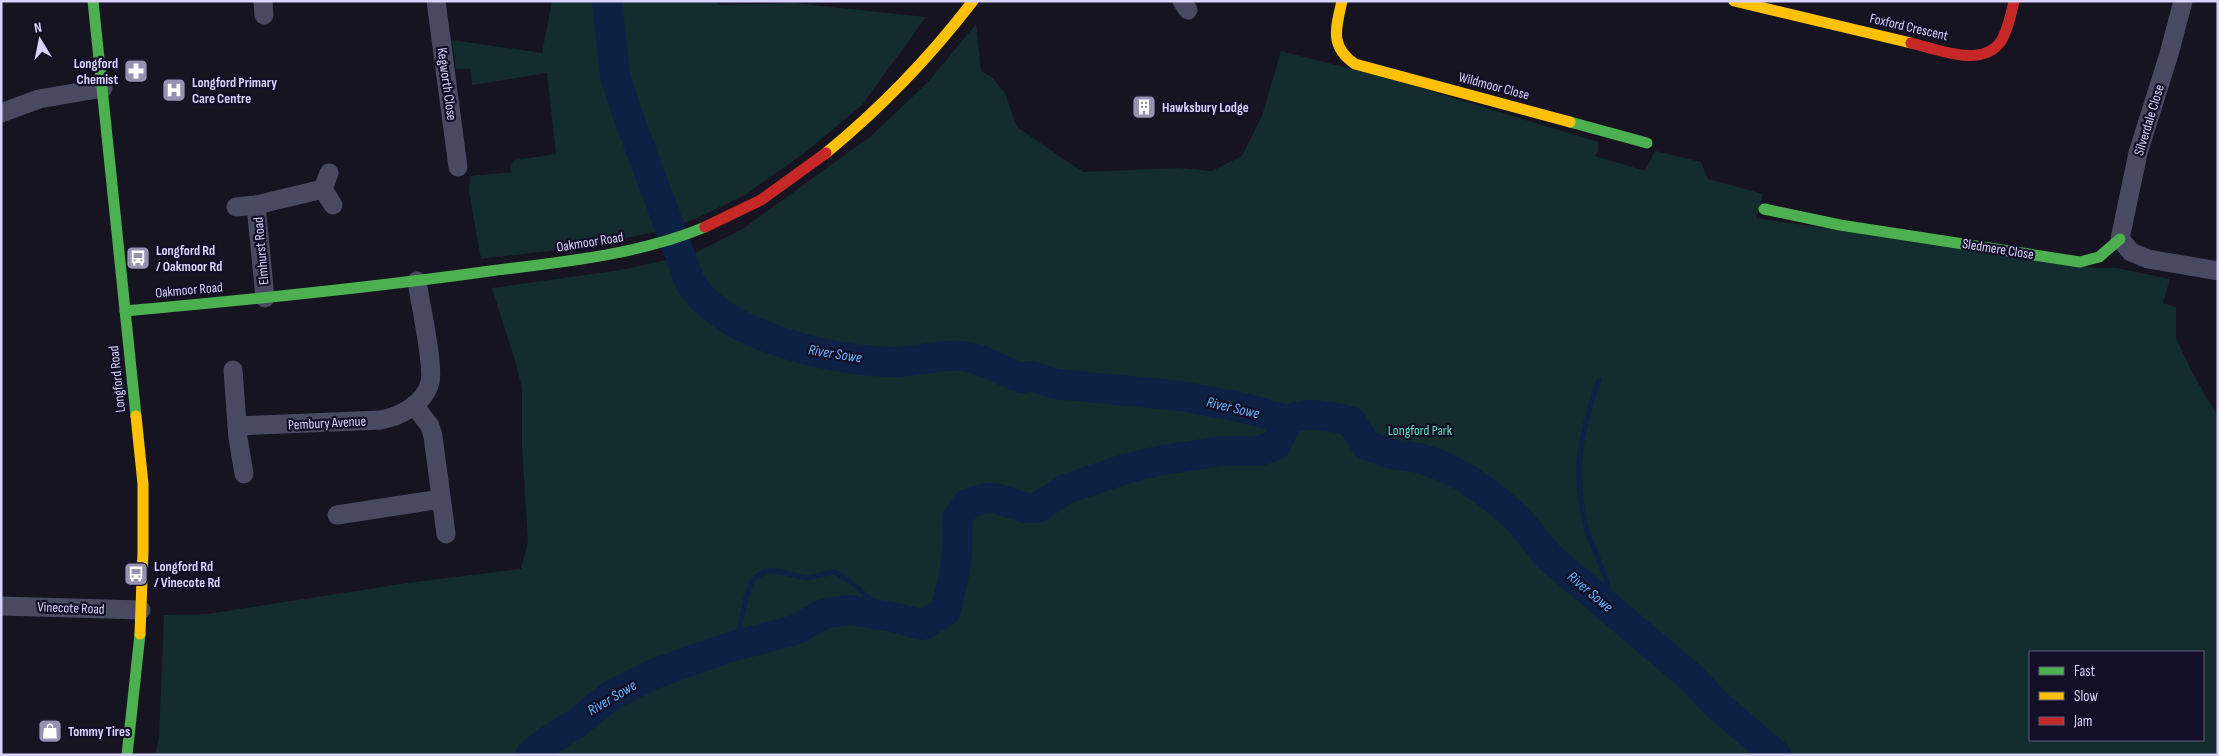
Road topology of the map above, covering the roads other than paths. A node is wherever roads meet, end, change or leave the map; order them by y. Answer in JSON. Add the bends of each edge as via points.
{"nodes":[{"id":1,"x":93,"y":1,"type":"edge"},
{"id":2,"x":436,"y":1,"type":"edge"},
{"id":3,"x":973,"y":1,"type":"edge"},
{"id":4,"x":1342,"y":1,"type":"edge"},
{"id":5,"x":1734,"y":1,"type":"edge"},
{"id":6,"x":2014,"y":1,"type":"edge"},
{"id":7,"x":2184,"y":1,"type":"edge"},
{"id":8,"x":103,"y":88,"type":"junction"},
{"id":9,"x":1,"y":113,"type":"edge"},
{"id":10,"x":1647,"y":143,"type":"dead end"},
{"id":11,"x":458,"y":167,"type":"dead end"},
{"id":12,"x":256,"y":204,"type":"junction"},
{"id":13,"x":333,"y":205,"type":"dead end"},
{"id":14,"x":236,"y":207,"type":"dead end"},
{"id":15,"x":1764,"y":209,"type":"dead end"},
{"id":16,"x":2120,"y":240,"type":"junction"},
{"id":17,"x":2218,"y":271,"type":"edge"},
{"id":18,"x":417,"y":282,"type":"junction"},
{"id":19,"x":265,"y":298,"type":"junction"},
{"id":20,"x":125,"y":311,"type":"junction"},
{"id":21,"x":233,"y":370,"type":"dead end"},
{"id":22,"x":414,"y":405,"type":"junction"},
{"id":23,"x":237,"y":426,"type":"junction"},
{"id":24,"x":244,"y":474,"type":"dead end"},
{"id":25,"x":441,"y":499,"type":"junction"},
{"id":26,"x":337,"y":515,"type":"dead end"},
{"id":27,"x":446,"y":534,"type":"dead end"},
{"id":28,"x":1,"y":606,"type":"edge"},
{"id":29,"x":141,"y":610,"type":"junction"},
{"id":30,"x":127,"y":755,"type":"edge"}],
"edges":[{"from":1,"to":8,"type":"street","name":"Longford Road"},
{"from":2,"to":11,"type":"street","name":"Kegworth Close"},
{"from":3,"to":18,"type":"street","name":"Oakmoor Road","via":[[900,88],[832,148],[728,218],[662,244],[601,256]]},
{"from":4,"to":10,"type":"street","name":"Wildmoor Close","via":[[1337,29],[1338,50],[1355,64]]},
{"from":5,"to":6,"type":"street","name":"Foxford Crescent","via":[[1980,57],[1993,51],[2000,43]]},
{"from":7,"to":16,"type":"street","name":"Silverdale Close","via":[[2138,153]]},
{"from":8,"to":9,"type":"street","via":[[39,99]]},
{"from":8,"to":20,"type":"street","name":"Longford Road"},
{"from":12,"to":13,"type":"street","name":"Elmhurst Road","via":[[326,181]]},
{"from":12,"to":14,"type":"street","name":"Elmhurst Road"},
{"from":12,"to":19,"type":"street","name":"Elmhurst Road"},
{"from":15,"to":16,"type":"street","name":"Sledmere Close","via":[[1840,225],[2080,262],[2099,257]]},
{"from":16,"to":17,"type":"street","via":[[2131,252],[2148,259]]},
{"from":18,"to":19,"type":"street","name":"Oakmoor Road"},
{"from":18,"to":22,"type":"street","name":"Pembury Avenue","via":[[430,362],[430,382]]},
{"from":19,"to":20,"type":"street","name":"Oakmoor Road"},
{"from":20,"to":29,"type":"street","name":"Longford Road","via":[[143,484]]},
{"from":21,"to":23,"type":"street"},
{"from":22,"to":23,"type":"street","name":"Pembury Avenue","via":[[393,418],[380,420]]},
{"from":22,"to":25,"type":"street","via":[[430,426],[433,436]]},
{"from":23,"to":24,"type":"street"},
{"from":25,"to":26,"type":"street"},
{"from":25,"to":27,"type":"street"},
{"from":28,"to":29,"type":"street","name":"Vinecote Road"},
{"from":29,"to":30,"type":"street","name":"Longford Road"}]}
